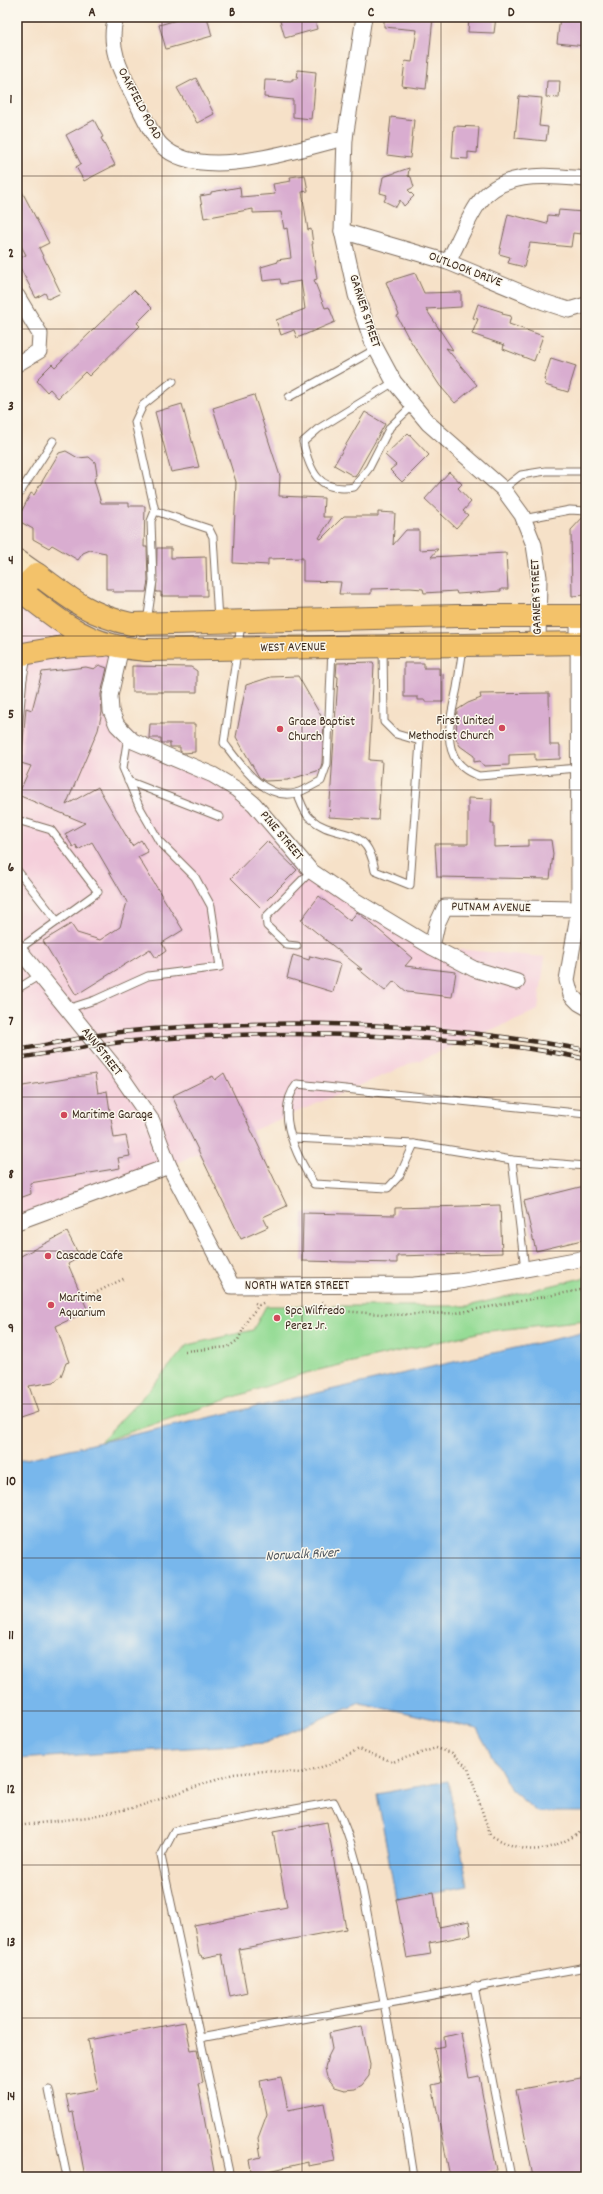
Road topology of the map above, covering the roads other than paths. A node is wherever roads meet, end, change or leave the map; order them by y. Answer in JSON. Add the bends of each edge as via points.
{"nodes":[{"id":1,"x":116,"y":17,"type":"edge"},
{"id":2,"x":364,"y":17,"type":"edge"},
{"id":3,"x":345,"y":138,"type":"junction"},
{"id":4,"x":586,"y":179,"type":"edge"},
{"id":5,"x":342,"y":231,"type":"junction"},
{"id":6,"x":448,"y":262,"type":"junction"},
{"id":7,"x":586,"y":294,"type":"edge"},
{"id":8,"x":17,"y":296,"type":"edge"},
{"id":9,"x":586,"y":305,"type":"edge"},
{"id":10,"x":376,"y":349,"type":"junction"},
{"id":11,"x":17,"y":364,"type":"edge"},
{"id":12,"x":173,"y":381,"type":"dead end"},
{"id":13,"x":394,"y":382,"type":"junction"},
{"id":14,"x":289,"y":397,"type":"dead end"},
{"id":15,"x":413,"y":405,"type":"junction"},
{"id":16,"x":53,"y":441,"type":"dead end"},
{"id":17,"x":586,"y":471,"type":"edge"},
{"id":18,"x":503,"y":489,"type":"junction"},
{"id":19,"x":17,"y":497,"type":"edge"},
{"id":20,"x":155,"y":510,"type":"junction"},
{"id":21,"x":586,"y":511,"type":"edge"},
{"id":22,"x":524,"y":519,"type":"junction"},
{"id":23,"x":17,"y":560,"type":"edge"},
{"id":24,"x":37,"y":574,"type":"junction"},
{"id":25,"x":18,"y":590,"type":"edge"},
{"id":26,"x":539,"y":616,"type":"junction"},
{"id":27,"x":582,"y":616,"type":"edge"},
{"id":28,"x":241,"y":621,"type":"junction"},
{"id":29,"x":218,"y":622,"type":"junction"},
{"id":30,"x":139,"y":624,"type":"junction"},
{"id":31,"x":582,"y":643,"type":"edge"},
{"id":32,"x":538,"y":644,"type":"junction"},
{"id":33,"x":463,"y":645,"type":"junction"},
{"id":34,"x":116,"y":646,"type":"junction"},
{"id":35,"x":383,"y":646,"type":"junction"},
{"id":36,"x":332,"y":647,"type":"junction"},
{"id":37,"x":237,"y":649,"type":"junction"},
{"id":38,"x":22,"y":654,"type":"edge"},
{"id":39,"x":20,"y":679,"type":"edge"},
{"id":40,"x":128,"y":736,"type":"junction"},
{"id":41,"x":17,"y":740,"type":"edge"},
{"id":42,"x":579,"y":768,"type":"junction"},
{"id":43,"x":128,"y":781,"type":"junction"},
{"id":44,"x":297,"y":793,"type":"junction"},
{"id":45,"x":220,"y":817,"type":"dead end"},
{"id":46,"x":17,"y":820,"type":"edge"},
{"id":47,"x":17,"y":870,"type":"edge"},
{"id":48,"x":311,"y":871,"type":"junction"},
{"id":49,"x":579,"y":909,"type":"junction"},
{"id":50,"x":57,"y":921,"type":"junction"},
{"id":51,"x":297,"y":946,"type":"dead end"},
{"id":52,"x":432,"y":947,"type":"junction"},
{"id":53,"x":18,"y":948,"type":"edge"},
{"id":54,"x":40,"y":975,"type":"junction"},
{"id":55,"x":517,"y":982,"type":"dead end"},
{"id":56,"x":17,"y":990,"type":"edge"},
{"id":57,"x":586,"y":1007,"type":"edge"},
{"id":58,"x":67,"y":1009,"type":"junction"},
{"id":59,"x":586,"y":1114,"type":"edge"},
{"id":60,"x":293,"y":1138,"type":"junction"},
{"id":61,"x":414,"y":1144,"type":"junction"},
{"id":62,"x":512,"y":1160,"type":"junction"},
{"id":63,"x":169,"y":1166,"type":"junction"},
{"id":64,"x":586,"y":1166,"type":"edge"},
{"id":65,"x":17,"y":1222,"type":"edge"},
{"id":66,"x":586,"y":1258,"type":"edge"},
{"id":67,"x":525,"y":1270,"type":"junction"},
{"id":68,"x":586,"y":1967,"type":"edge"},
{"id":69,"x":474,"y":1986,"type":"junction"},
{"id":70,"x":385,"y":2003,"type":"junction"},
{"id":71,"x":200,"y":2038,"type":"junction"},
{"id":72,"x":49,"y":2090,"type":"dead end"},
{"id":73,"x":67,"y":2177,"type":"edge"},
{"id":74,"x":230,"y":2177,"type":"edge"},
{"id":75,"x":414,"y":2177,"type":"edge"},
{"id":76,"x":511,"y":2177,"type":"edge"}],
"edges":[{"from":1,"to":3,"type":"street","name":"OAKFIELD ROAD","via":[[113,46],[120,72],[160,145],[180,157],[205,164],[238,162]]},
{"from":2,"to":3,"type":"street","name":"GARNER STREET"},
{"from":3,"to":5,"type":"street","name":"GARNER STREET"},
{"from":4,"to":6,"type":"street","via":[[545,175],[522,177],[497,187],[478,204]]},
{"from":5,"to":6,"type":"street","name":"OUTLOOK DRIVE"},
{"from":5,"to":10,"type":"street","name":"GARNER STREET","via":[[356,295]]},
{"from":6,"to":9,"type":"street","name":"OUTLOOK DRIVE","via":[[569,310]]},
{"from":7,"to":9,"type":"street","name":"OUTLOOK DRIVE"},
{"from":8,"to":11,"type":"street","via":[[40,334],[39,351]]},
{"from":10,"to":13,"type":"street","name":"GARNER STREET"},
{"from":10,"to":14,"type":"lane"},
{"from":12,"to":20,"type":"lane","via":[[142,405],[134,422]]},
{"from":13,"to":15,"type":"street","name":"GARNER STREET"},
{"from":13,"to":15,"type":"lane","via":[[318,429],[303,442],[309,466],[324,483],[339,489],[354,487],[369,468],[390,427]]},
{"from":15,"to":18,"type":"street","name":"GARNER STREET","via":[[428,423]]},
{"from":16,"to":19,"type":"lane"},
{"from":17,"to":18,"type":"lane","via":[[546,471],[521,475]]},
{"from":18,"to":22,"type":"street","name":"GARNER STREET"},
{"from":20,"to":29,"type":"lane","via":[[209,529],[213,537]]},
{"from":20,"to":30,"type":"lane","via":[[151,521],[153,581]]},
{"from":21,"to":22,"type":"lane","via":[[570,510]]},
{"from":22,"to":26,"type":"street","name":"GARNER STREET","via":[[534,545],[539,578]]},
{"from":23,"to":24,"type":"main road"},
{"from":24,"to":25,"type":"main road"},
{"from":24,"to":30,"type":"main road","via":[[75,602],[100,616]]},
{"from":25,"to":34,"type":"main road","name":"WEST AVENUE","via":[[62,622],[92,638]]},
{"from":26,"to":27,"type":"main road"},
{"from":26,"to":28,"type":"main road"},
{"from":26,"to":32,"type":"street","name":"GARNER STREET"},
{"from":27,"to":31,"type":"street"},
{"from":28,"to":29,"type":"main road"},
{"from":28,"to":37,"type":"lane"},
{"from":29,"to":30,"type":"main road"},
{"from":31,"to":32,"type":"main road","name":"WEST AVENUE"},
{"from":31,"to":42,"type":"street"},
{"from":32,"to":33,"type":"main road","name":"WEST AVENUE"},
{"from":33,"to":35,"type":"main road","name":"WEST AVENUE"},
{"from":33,"to":42,"type":"lane","via":[[457,687],[449,718],[449,732],[450,749],[464,768],[479,776]]},
{"from":34,"to":37,"type":"main road","name":"WEST AVENUE","via":[[146,650]]},
{"from":34,"to":38,"type":"main road","via":[[63,647]]},
{"from":34,"to":40,"type":"street","name":"PINE STREET","via":[[110,696],[111,711],[117,725]]},
{"from":35,"to":36,"type":"main road","name":"WEST AVENUE"},
{"from":35,"to":44,"type":"lane","via":[[384,722],[396,734],[420,741],[410,885],[375,871],[372,854],[356,836],[328,828],[309,818]]},
{"from":36,"to":37,"type":"main road","name":"WEST AVENUE"},
{"from":36,"to":44,"type":"lane","via":[[327,764],[321,781]]},
{"from":37,"to":44,"type":"lane","via":[[224,743],[254,780],[272,792],[283,795]]},
{"from":38,"to":39,"type":"lane"},
{"from":39,"to":41,"type":"lane"},
{"from":40,"to":43,"type":"lane","via":[[122,762]]},
{"from":40,"to":48,"type":"street","name":"PINE STREET","via":[[133,741],[213,776],[236,789],[254,804]]},
{"from":42,"to":49,"type":"street"},
{"from":43,"to":45,"type":"lane"},
{"from":43,"to":58,"type":"lane","via":[[159,841],[195,877],[211,906],[220,967],[148,976],[95,1000]]},
{"from":46,"to":50,"type":"lane","via":[[51,830],[98,892]]},
{"from":47,"to":50,"type":"lane"},
{"from":48,"to":51,"type":"lane","via":[[266,917],[267,926],[287,945]]},
{"from":48,"to":52,"type":"street","name":"PINE STREET"},
{"from":49,"to":52,"type":"street","name":"PUTNAM AVENUE","via":[[445,907],[437,924]]},
{"from":49,"to":57,"type":"street","via":[[567,980],[571,995],[579,1004]]},
{"from":50,"to":53,"type":"lane"},
{"from":52,"to":55,"type":"street","name":"PINE STREET","via":[[474,969]]},
{"from":53,"to":54,"type":"street","name":"ANN STREET"},
{"from":54,"to":56,"type":"lane"},
{"from":54,"to":58,"type":"street","name":"ANN STREET"},
{"from":58,"to":63,"type":"street","name":"ANN STREET","via":[[116,1069],[152,1121]]},
{"from":59,"to":60,"type":"lane","via":[[297,1084],[288,1101],[287,1118]]},
{"from":60,"to":61,"type":"lane"},
{"from":60,"to":61,"type":"lane","via":[[303,1167],[314,1184],[388,1188],[400,1175]]},
{"from":61,"to":62,"type":"lane"},
{"from":62,"to":64,"type":"lane"},
{"from":62,"to":67,"type":"lane"},
{"from":63,"to":65,"type":"street"},
{"from":63,"to":67,"type":"street","name":"NORTH WATER STREET","via":[[232,1286],[414,1285],[459,1281]]},
{"from":66,"to":67,"type":"street","name":"NORTH WATER STREET"},
{"from":68,"to":69,"type":"lane"},
{"from":69,"to":70,"type":"lane"},
{"from":69,"to":76,"type":"lane"},
{"from":70,"to":71,"type":"lane"},
{"from":70,"to":71,"type":"lane","via":[[359,1872],[343,1820],[334,1802],[174,1831],[161,1856]]},
{"from":70,"to":75,"type":"lane"},
{"from":71,"to":74,"type":"lane"},
{"from":72,"to":73,"type":"lane"}]}
